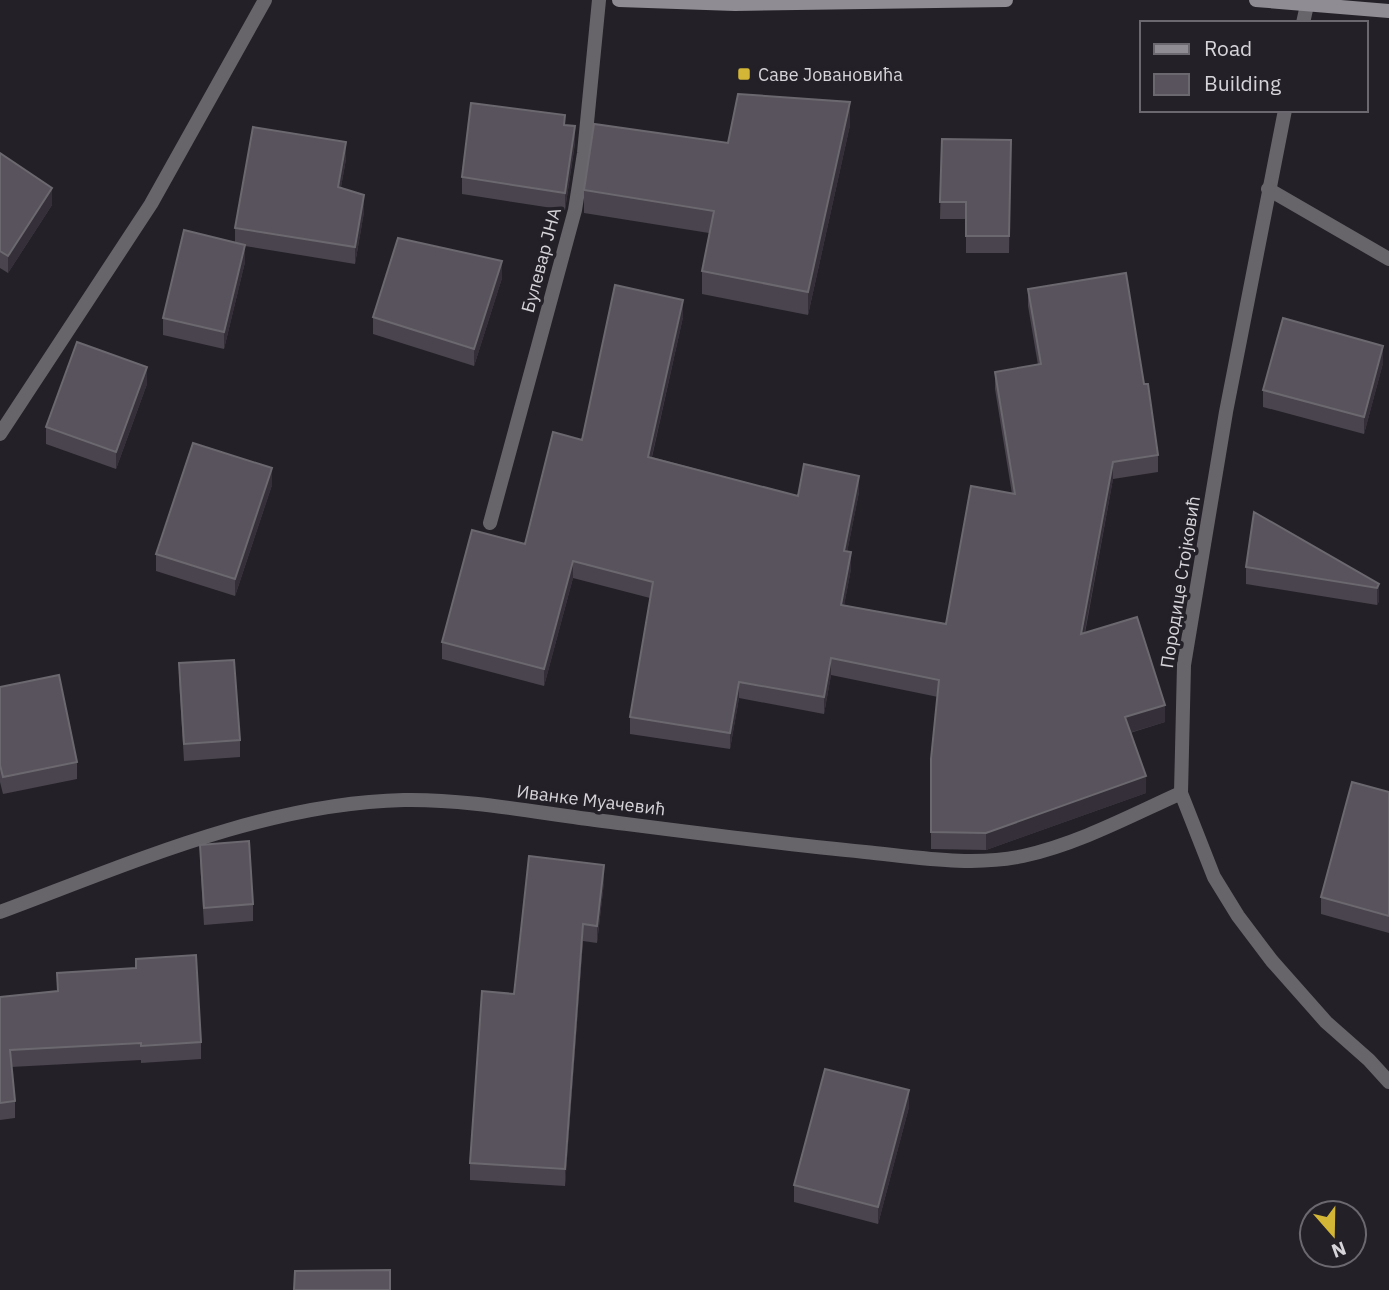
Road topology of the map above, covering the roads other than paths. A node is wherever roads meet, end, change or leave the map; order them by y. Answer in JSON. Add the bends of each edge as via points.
{"nodes":[{"id":1,"x":265,"y":0,"type":"edge"},
{"id":2,"x":600,"y":0,"type":"edge"},
{"id":3,"x":619,"y":0,"type":"edge"},
{"id":4,"x":1006,"y":0,"type":"edge"},
{"id":5,"x":1256,"y":0,"type":"edge"},
{"id":6,"x":1307,"y":5,"type":"junction"},
{"id":7,"x":1389,"y":11,"type":"edge"},
{"id":8,"x":1303,"y":21,"type":"edge"},
{"id":9,"x":1285,"y":112,"type":"edge"},
{"id":10,"x":1268,"y":189,"type":"junction"},
{"id":11,"x":1389,"y":258,"type":"edge"},
{"id":12,"x":0,"y":434,"type":"edge"},
{"id":13,"x":490,"y":523,"type":"dead end"},
{"id":14,"x":1181,"y":793,"type":"junction"},
{"id":15,"x":0,"y":912,"type":"edge"},
{"id":16,"x":1389,"y":1082,"type":"edge"}],
"edges":[{"from":1,"to":12,"type":"street","via":[[151,204]]},
{"from":2,"to":13,"type":"street","name":"Булевар ЈНА","via":[[575,210]]},
{"from":3,"to":4,"type":"main road","via":[[735,4]]},
{"from":5,"to":6,"type":"main road"},
{"from":6,"to":7,"type":"main road"},
{"from":6,"to":8,"type":"street"},
{"from":9,"to":10,"type":"street","name":"Породице Стојковић"},
{"from":10,"to":11,"type":"street"},
{"from":10,"to":14,"type":"street","name":"Породице Стојковић","via":[[1184,666]]},
{"from":14,"to":15,"type":"street","name":"Иванке Муачевић","via":[[1066,843],[1022,856],[984,860],[828,848],[473,804],[351,803],[230,829]]},
{"from":14,"to":16,"type":"street","name":"Породице Стојковић","via":[[1214,877],[1238,916],[1326,1022]]}]}
